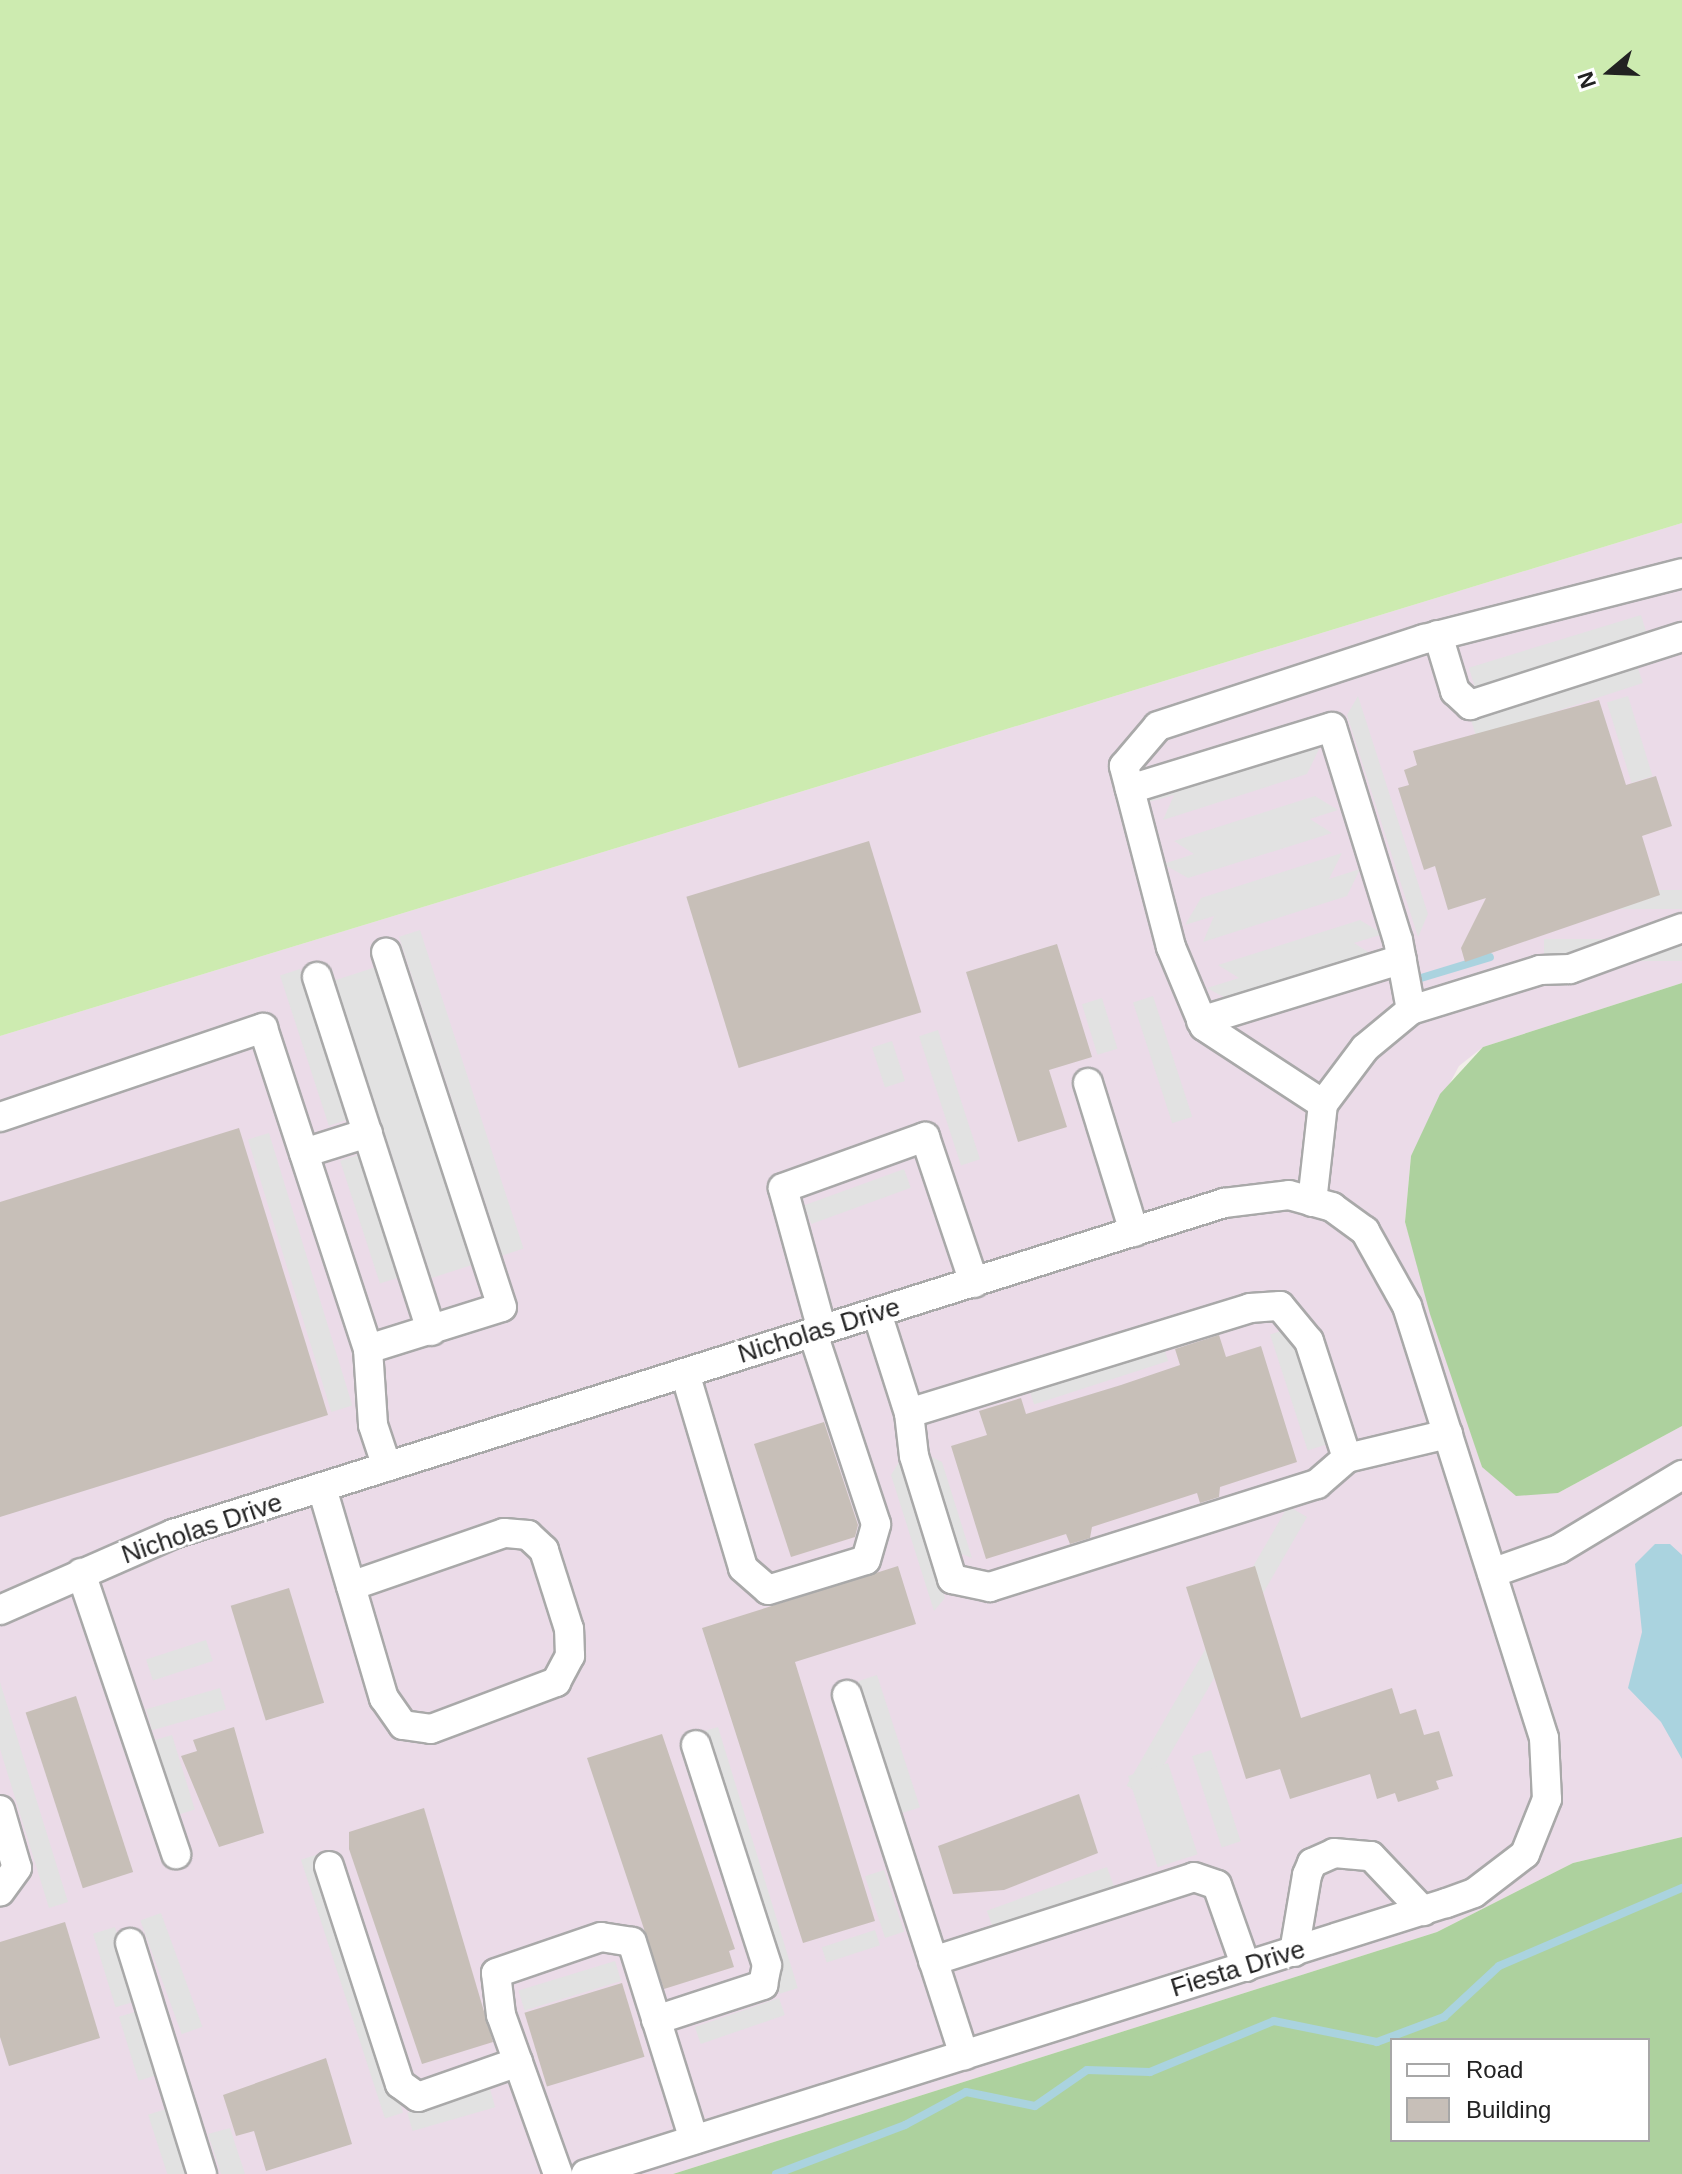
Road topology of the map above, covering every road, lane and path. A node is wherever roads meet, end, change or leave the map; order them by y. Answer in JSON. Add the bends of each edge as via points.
{"nodes":[{"id":1,"x":1682,"y":573,"type":"edge"},
{"id":2,"x":1438,"y":635,"type":"junction"},
{"id":3,"x":1682,"y":637,"type":"edge"},
{"id":4,"x":1130,"y":789,"type":"junction"},
{"id":5,"x":1682,"y":928,"type":"edge"},
{"id":6,"x":386,"y":953,"type":"dead end"},
{"id":7,"x":1402,"y":959,"type":"junction"},
{"id":8,"x":317,"y":977,"type":"dead end"},
{"id":9,"x":1411,"y":1010,"type":"junction"},
{"id":10,"x":1201,"y":1021,"type":"junction"},
{"id":11,"x":1088,"y":1083,"type":"dead end"},
{"id":12,"x":1323,"y":1104,"type":"junction"},
{"id":13,"x":0,"y":1117,"type":"edge"},
{"id":14,"x":368,"y":1133,"type":"junction"},
{"id":15,"x":304,"y":1153,"type":"junction"},
{"id":16,"x":1312,"y":1202,"type":"junction"},
{"id":17,"x":1134,"y":1232,"type":"junction"},
{"id":18,"x":974,"y":1283,"type":"junction"},
{"id":19,"x":877,"y":1313,"type":"junction"},
{"id":20,"x":431,"y":1331,"type":"junction"},
{"id":21,"x":818,"y":1332,"type":"junction"},
{"id":22,"x":368,"y":1349,"type":"junction"},
{"id":23,"x":685,"y":1373,"type":"junction"},
{"id":24,"x":909,"y":1413,"type":"junction"},
{"id":25,"x":1448,"y":1434,"type":"junction"},
{"id":26,"x":1347,"y":1458,"type":"junction"},
{"id":27,"x":387,"y":1467,"type":"junction"},
{"id":28,"x":1682,"y":1475,"type":"edge"},
{"id":29,"x":322,"y":1488,"type":"junction"},
{"id":30,"x":1469,"y":1499,"type":"joint"},
{"id":31,"x":81,"y":1573,"type":"junction"},
{"id":32,"x":1492,"y":1573,"type":"junction"},
{"id":33,"x":351,"y":1586,"type":"junction"},
{"id":34,"x":0,"y":1610,"type":"edge"},
{"id":35,"x":847,"y":1695,"type":"dead end"},
{"id":36,"x":696,"y":1745,"type":"dead end"},
{"id":37,"x":0,"y":1810,"type":"edge"},
{"id":38,"x":176,"y":1854,"type":"dead end"},
{"id":39,"x":329,"y":1866,"type":"dead end"},
{"id":40,"x":0,"y":1891,"type":"edge"},
{"id":41,"x":1423,"y":1911,"type":"junction"},
{"id":42,"x":130,"y":1943,"type":"dead end"},
{"id":43,"x":1294,"y":1952,"type":"junction"},
{"id":44,"x":933,"y":1961,"type":"junction"},
{"id":45,"x":1246,"y":1967,"type":"junction"},
{"id":46,"x":656,"y":2020,"type":"junction"},
{"id":47,"x":964,"y":2055,"type":"junction"},
{"id":48,"x":518,"y":2062,"type":"junction"},
{"id":49,"x":694,"y":2140,"type":"junction"},
{"id":50,"x":202,"y":2174,"type":"edge"},
{"id":51,"x":558,"y":2174,"type":"edge"},
{"id":52,"x":586,"y":2174,"type":"edge"}],
"edges":[{"from":1,"to":2,"type":"street"},
{"from":2,"to":3,"type":"street","via":[[1455,691],[1470,705]]},
{"from":2,"to":4,"type":"street","via":[[1158,726],[1124,766]]},
{"from":4,"to":7,"type":"street","via":[[1332,727]]},
{"from":4,"to":10,"type":"street","via":[[1171,947]]},
{"from":5,"to":9,"type":"street","via":[[1570,969],[1540,970]]},
{"from":6,"to":20,"type":"street","via":[[502,1307]]},
{"from":7,"to":9,"type":"street"},
{"from":7,"to":10,"type":"street"},
{"from":8,"to":14,"type":"street"},
{"from":9,"to":12,"type":"street","via":[[1365,1048]]},
{"from":10,"to":12,"type":"street"},
{"from":11,"to":17,"type":"street"},
{"from":12,"to":16,"type":"street"},
{"from":13,"to":15,"type":"street","via":[[263,1028]]},
{"from":14,"to":15,"type":"street"},
{"from":14,"to":20,"type":"street"},
{"from":15,"to":22,"type":"street"},
{"from":16,"to":17,"type":"street","name":"Nicholas Drive","via":[[1257,1196]]},
{"from":16,"to":25,"type":"street","name":"Nicholas Drive","via":[[1341,1213],[1383,1253]]},
{"from":17,"to":18,"type":"street","name":"Nicholas Drive"},
{"from":18,"to":19,"type":"street","name":"Nicholas Drive"},
{"from":18,"to":21,"type":"street","via":[[925,1137],[783,1188]]},
{"from":19,"to":21,"type":"street","name":"Nicholas Drive"},
{"from":19,"to":24,"type":"street"},
{"from":20,"to":22,"type":"street"},
{"from":21,"to":23,"type":"street","name":"Nicholas Drive"},
{"from":21,"to":23,"type":"street","via":[[876,1524],[866,1560],[768,1590],[743,1568]]},
{"from":22,"to":27,"type":"street","via":[[373,1425]]},
{"from":23,"to":27,"type":"street","name":"Nicholas Drive"},
{"from":24,"to":26,"type":"street","via":[[1250,1308],[1280,1306],[1309,1341]]},
{"from":24,"to":26,"type":"street","via":[[914,1456],[952,1579],[990,1587],[1317,1484]]},
{"from":25,"to":26,"type":"street"},
{"from":25,"to":30,"type":"street","name":"Nicholas Drive"},
{"from":27,"to":29,"type":"street","name":"Nicholas Drive"},
{"from":28,"to":32,"type":"street","via":[[1559,1549]]},
{"from":29,"to":31,"type":"street","name":"Nicholas Drive","via":[[173,1534]]},
{"from":29,"to":33,"type":"street"},
{"from":30,"to":32,"type":"street","name":"Fiesta Drive"},
{"from":31,"to":34,"type":"street","name":"Nicholas Drive"},
{"from":31,"to":38,"type":"street"},
{"from":32,"to":41,"type":"street","name":"Fiesta Drive","via":[[1544,1738],[1547,1799],[1525,1854],[1500,1876]]},
{"from":33,"to":33,"type":"street","via":[[384,1698],[403,1725],[431,1729],[556,1682],[570,1656],[569,1629],[544,1550],[528,1535],[504,1533]]},
{"from":35,"to":44,"type":"street"},
{"from":36,"to":46,"type":"street","via":[[767,1965],[763,1985]]},
{"from":37,"to":40,"type":"street","via":[[17,1868]]},
{"from":39,"to":48,"type":"street","via":[[400,2084],[418,2097]]},
{"from":41,"to":43,"type":"street","name":"Fiesta Drive"},
{"from":41,"to":43,"type":"street","via":[[1371,1856],[1334,1853],[1312,1863],[1307,1875]]},
{"from":42,"to":50,"type":"street"},
{"from":43,"to":45,"type":"street","name":"Fiesta Drive"},
{"from":44,"to":45,"type":"street","via":[[1194,1877],[1217,1885]]},
{"from":44,"to":47,"type":"street"},
{"from":45,"to":47,"type":"street","name":"Fiesta Drive"},
{"from":46,"to":48,"type":"street","via":[[632,1942],[601,1937],[496,1973]]},
{"from":46,"to":49,"type":"street"},
{"from":47,"to":49,"type":"street","name":"Fiesta Drive"},
{"from":48,"to":51,"type":"street"},
{"from":49,"to":52,"type":"street","name":"Fiesta Drive"}]}
